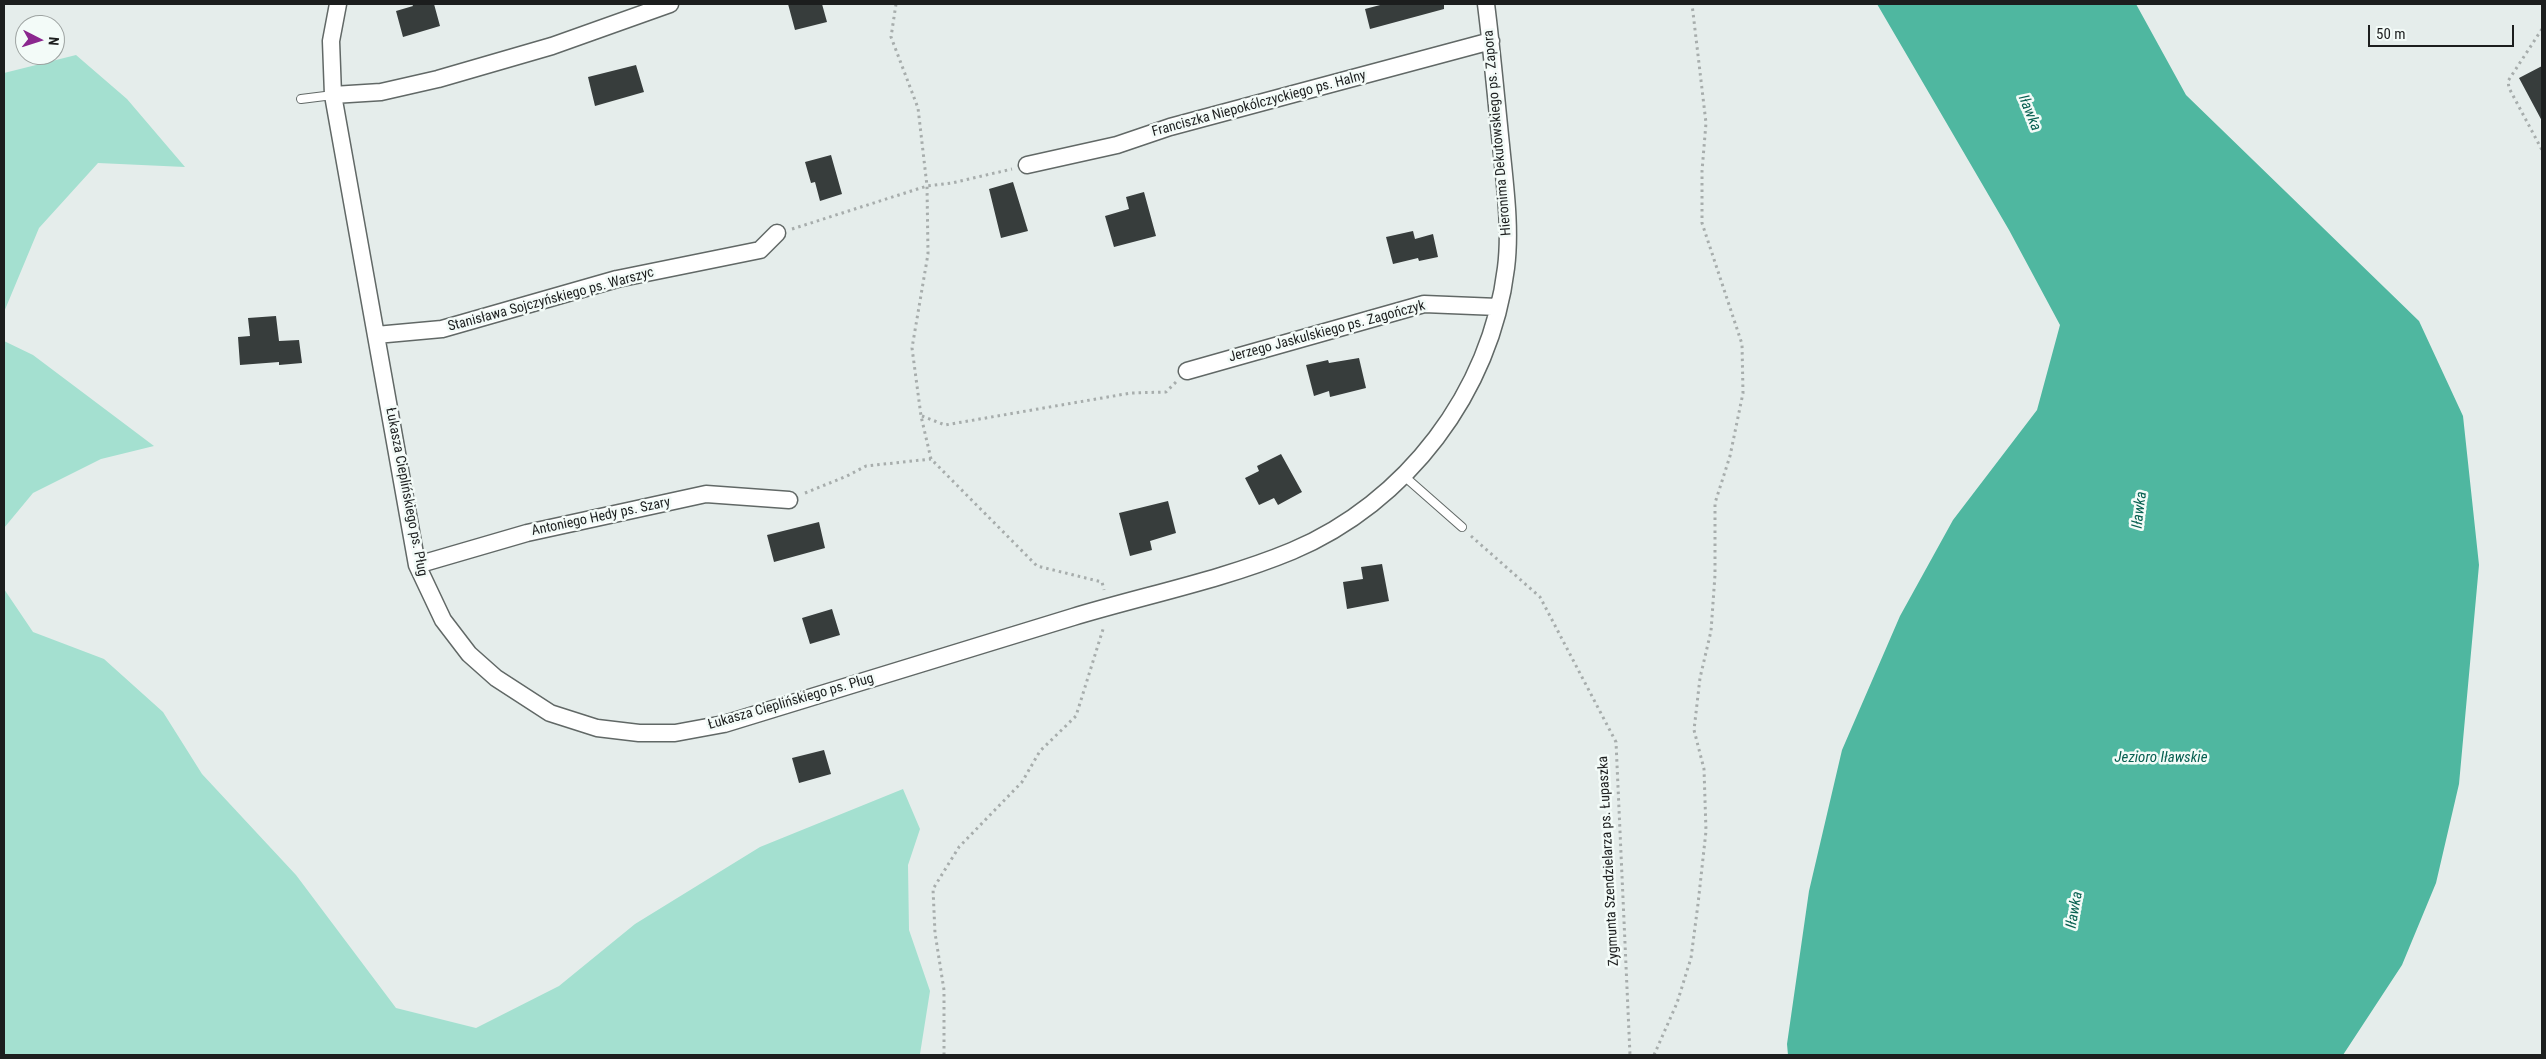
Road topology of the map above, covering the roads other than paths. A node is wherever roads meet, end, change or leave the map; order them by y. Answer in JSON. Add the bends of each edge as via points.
{"nodes":[{"id":1,"x":338,"y":4,"type":"edge"},
{"id":2,"x":670,"y":4,"type":"edge"},
{"id":3,"x":1486,"y":4,"type":"edge"},
{"id":4,"x":1491,"y":41,"type":"junction"},
{"id":5,"x":332,"y":95,"type":"junction"},
{"id":6,"x":301,"y":99,"type":"dead end"},
{"id":7,"x":1027,"y":165,"type":"road end"},
{"id":8,"x":777,"y":233,"type":"road end"},
{"id":9,"x":1498,"y":306,"type":"junction"},
{"id":10,"x":376,"y":334,"type":"junction"},
{"id":11,"x":1186,"y":371,"type":"road end"},
{"id":12,"x":1404,"y":476,"type":"junction"},
{"id":13,"x":789,"y":500,"type":"road end"},
{"id":14,"x":1462,"y":528,"type":"road end"},
{"id":15,"x":417,"y":565,"type":"junction"},
{"id":16,"x":1079,"y":615,"type":"joint"}],
"edges":[{"from":1,"to":5,"type":"street","name":"Łukasza Cieplińskiego ps. Pług","via":[[331,41]]},
{"from":2,"to":5,"type":"street","via":[[552,46],[438,79],[381,92]]},
{"from":3,"to":4,"type":"street","name":"Hieronima Dekutowskiego ps. Zapora"},
{"from":4,"to":7,"type":"street","name":"Franciszka Niepokólczyckiego ps. Halny","via":[[1170,126],[1117,145]]},
{"from":4,"to":9,"type":"street","name":"Hieronima Dekutowskiego ps. Zapora","via":[[1508,226],[1506,269]]},
{"from":5,"to":6,"type":"lane"},
{"from":5,"to":10,"type":"street","name":"Łukasza Cieplińskiego ps. Pług"},
{"from":8,"to":10,"type":"street","name":"Stanisława Sojczyńskiego ps. Warszyc","via":[[760,250],[617,279],[442,329]]},
{"from":9,"to":11,"type":"street","name":"Jerzego Jaskulskiego ps. Zagończyk","via":[[1424,304]]},
{"from":9,"to":12,"type":"street","name":"Hieronima Dekutowskiego ps. Zapora","via":[[1481,362],[1456,410],[1428,451]]},
{"from":10,"to":15,"type":"street","name":"Łukasza Cieplińskiego ps. Pług"},
{"from":12,"to":14,"type":"lane"},
{"from":12,"to":16,"type":"street","name":"Hieronima Dekutowskiego ps. Zapora","via":[[1359,514],[1294,550],[1230,573]]},
{"from":13,"to":15,"type":"street","name":"Antoniego Hedy ps. Szary","via":[[706,494],[527,533]]},
{"from":15,"to":16,"type":"street","name":"Łukasza Cieplińskiego ps. Pług","via":[[443,620],[469,654],[496,678],[550,713],[598,728],[639,733],[675,733],[724,724]]}]}
